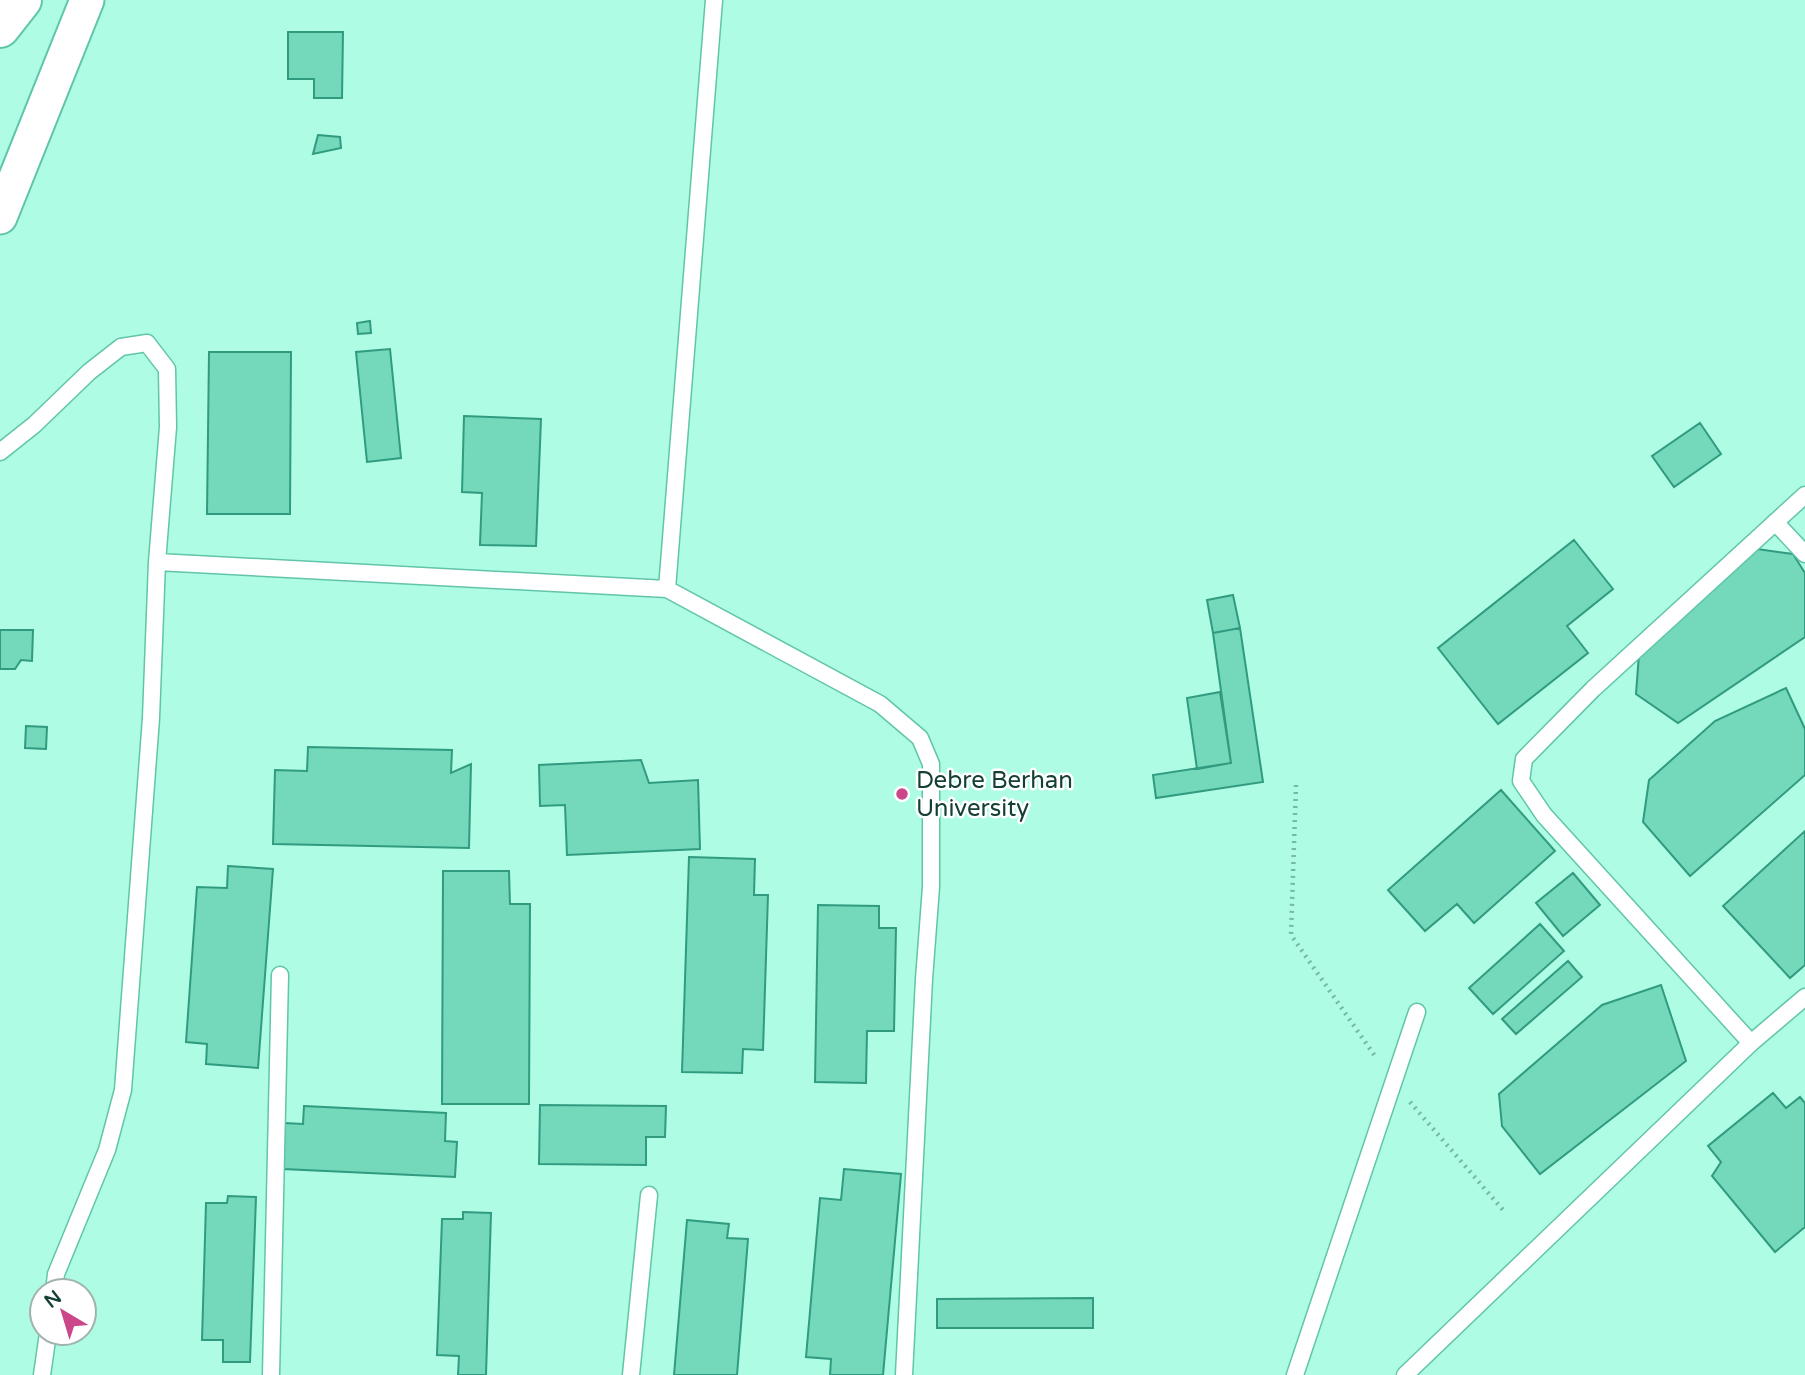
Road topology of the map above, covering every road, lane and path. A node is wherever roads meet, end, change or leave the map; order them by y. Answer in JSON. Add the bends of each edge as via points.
{"nodes":[{"id":1,"x":22,"y":0,"type":"edge"},
{"id":2,"x":86,"y":0,"type":"edge"},
{"id":3,"x":715,"y":0,"type":"edge"},
{"id":4,"x":0,"y":28,"type":"edge"},
{"id":5,"x":0,"y":218,"type":"edge"},
{"id":6,"x":0,"y":452,"type":"edge"},
{"id":7,"x":1805,"y":495,"type":"edge"},
{"id":8,"x":1774,"y":522,"type":"junction"},
{"id":9,"x":1805,"y":554,"type":"edge"},
{"id":10,"x":158,"y":562,"type":"junction"},
{"id":11,"x":667,"y":589,"type":"junction"},
{"id":12,"x":1296,"y":785,"type":"dead end"},
{"id":13,"x":280,"y":975,"type":"dead end"},
{"id":14,"x":1805,"y":997,"type":"edge"},
{"id":15,"x":1417,"y":1012,"type":"dead end"},
{"id":16,"x":1751,"y":1043,"type":"junction"},
{"id":17,"x":1393,"y":1083,"type":"junction"},
{"id":18,"x":649,"y":1195,"type":"dead end"},
{"id":19,"x":1503,"y":1210,"type":"dead end"},
{"id":20,"x":56,"y":1277,"type":"edge"},
{"id":21,"x":46,"y":1347,"type":"edge"},
{"id":22,"x":43,"y":1375,"type":"edge"},
{"id":23,"x":271,"y":1375,"type":"edge"},
{"id":24,"x":631,"y":1375,"type":"edge"},
{"id":25,"x":904,"y":1375,"type":"edge"},
{"id":26,"x":1295,"y":1375,"type":"edge"},
{"id":27,"x":1405,"y":1375,"type":"edge"}],
"edges":[{"from":1,"to":4,"type":"main road"},
{"from":2,"to":5,"type":"street"},
{"from":3,"to":11,"type":"lane"},
{"from":6,"to":10,"type":"lane","via":[[121,347],[147,343],[167,369],[168,427]]},
{"from":7,"to":8,"type":"lane"},
{"from":8,"to":9,"type":"lane"},
{"from":8,"to":16,"type":"lane","via":[[1524,758],[1521,781],[1544,815]]},
{"from":10,"to":11,"type":"lane"},
{"from":10,"to":20,"type":"lane","via":[[123,1090],[107,1150]]},
{"from":11,"to":25,"type":"lane","via":[[880,704],[920,738],[931,764],[930,887]]},
{"from":12,"to":17,"type":"path","via":[[1291,935]]},
{"from":13,"to":23,"type":"lane"},
{"from":14,"to":16,"type":"lane"},
{"from":15,"to":17,"type":"lane"},
{"from":16,"to":27,"type":"lane"},
{"from":17,"to":19,"type":"path"},
{"from":17,"to":26,"type":"lane"},
{"from":18,"to":24,"type":"lane"},
{"from":21,"to":22,"type":"lane"}]}
